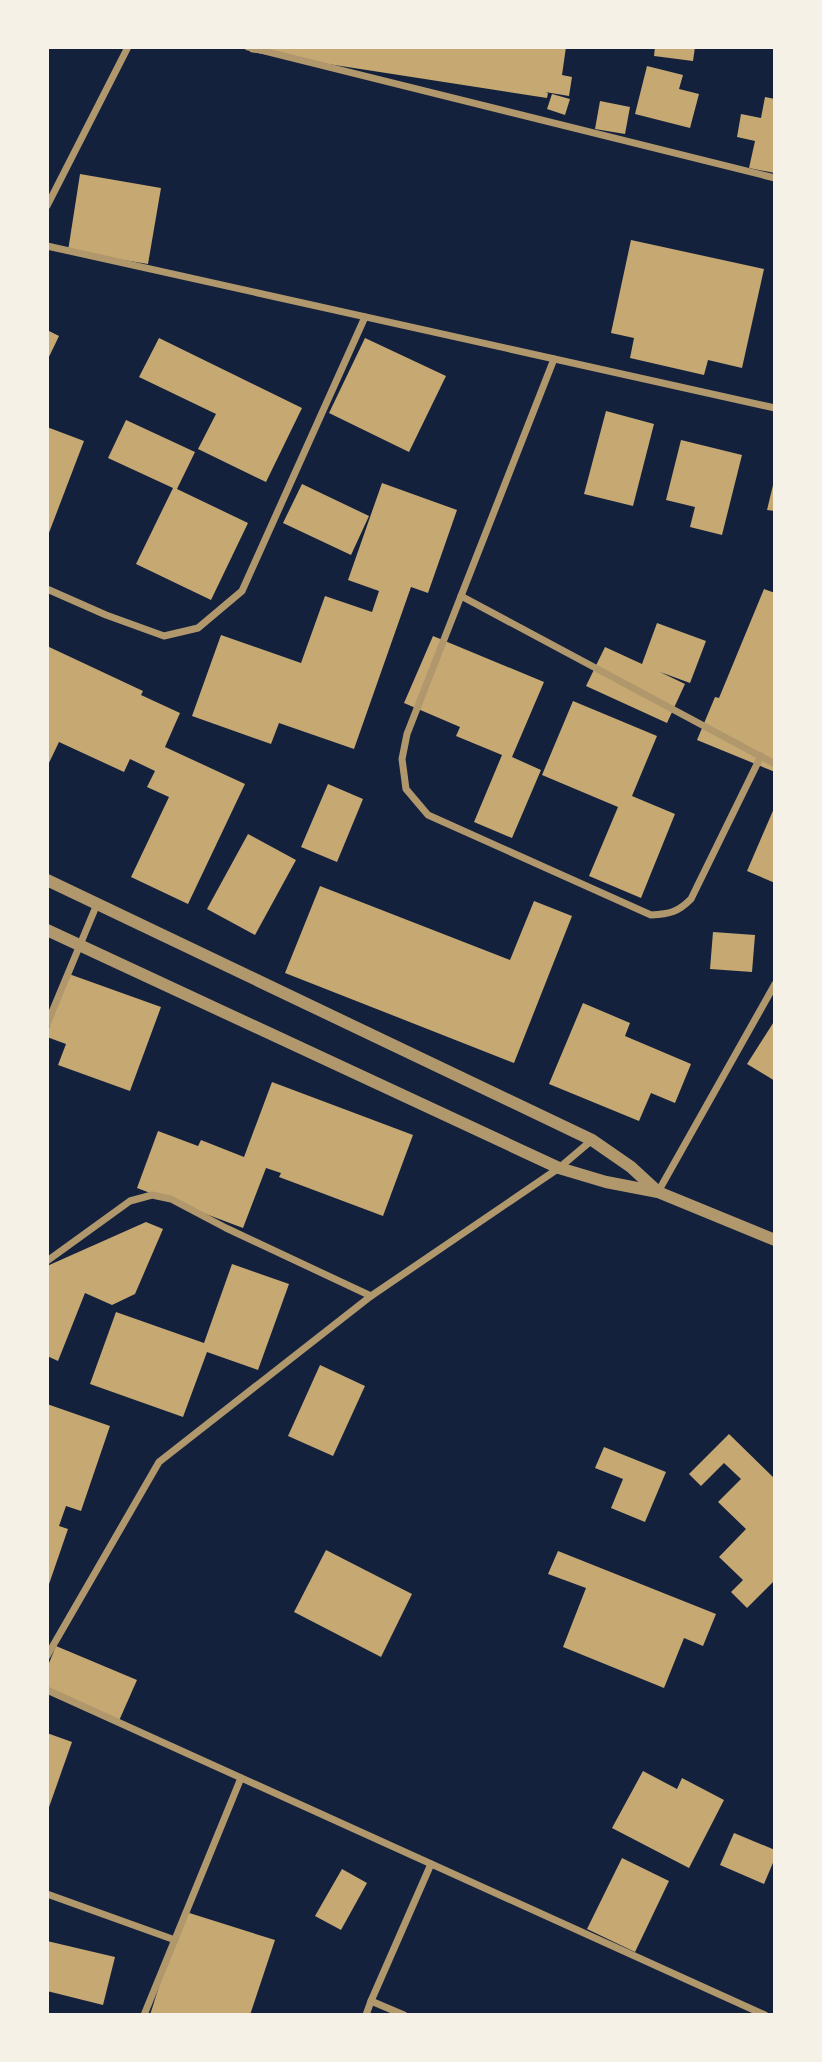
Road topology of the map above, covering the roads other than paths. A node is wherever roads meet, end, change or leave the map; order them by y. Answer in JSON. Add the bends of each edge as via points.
{"nodes":[{"id":1,"x":128,"y":47,"type":"edge"},
{"id":2,"x":248,"y":47,"type":"edge"},
{"id":3,"x":775,"y":178,"type":"edge"},
{"id":4,"x":47,"y":206,"type":"edge"},
{"id":5,"x":47,"y":246,"type":"edge"},
{"id":6,"x":365,"y":317,"type":"junction"},
{"id":7,"x":554,"y":359,"type":"junction"},
{"id":8,"x":775,"y":408,"type":"edge"},
{"id":9,"x":47,"y":589,"type":"edge"},
{"id":10,"x":461,"y":596,"type":"junction"},
{"id":11,"x":761,"y":756,"type":"junction"},
{"id":12,"x":775,"y":764,"type":"edge"},
{"id":13,"x":47,"y":880,"type":"edge"},
{"id":14,"x":97,"y":904,"type":"junction"},
{"id":15,"x":47,"y":930,"type":"edge"},
{"id":16,"x":79,"y":945,"type":"junction"},
{"id":17,"x":775,"y":984,"type":"edge"},
{"id":18,"x":47,"y":1024,"type":"edge"},
{"id":19,"x":592,"y":1140,"type":"junction"},
{"id":20,"x":559,"y":1168,"type":"junction"},
{"id":21,"x":658,"y":1192,"type":"junction"},
{"id":22,"x":775,"y":1240,"type":"edge"},
{"id":23,"x":47,"y":1261,"type":"edge"},
{"id":24,"x":371,"y":1296,"type":"junction"},
{"id":25,"x":47,"y":1656,"type":"edge"},
{"id":26,"x":47,"y":1690,"type":"edge"},
{"id":27,"x":241,"y":1778,"type":"junction"},
{"id":28,"x":431,"y":1864,"type":"junction"},
{"id":29,"x":47,"y":1894,"type":"edge"},
{"id":30,"x":175,"y":1940,"type":"junction"},
{"id":31,"x":372,"y":2001,"type":"junction"},
{"id":32,"x":145,"y":2015,"type":"edge"},
{"id":33,"x":366,"y":2015,"type":"edge"},
{"id":34,"x":404,"y":2015,"type":"edge"},
{"id":35,"x":765,"y":2015,"type":"edge"}],
"edges":[{"from":1,"to":4,"type":"street"},
{"from":2,"to":3,"type":"street"},
{"from":5,"to":6,"type":"street"},
{"from":6,"to":7,"type":"street"},
{"from":6,"to":9,"type":"street","via":[[242,591],[198,628],[164,636]]},
{"from":7,"to":8,"type":"street"},
{"from":7,"to":10,"type":"street"},
{"from":10,"to":11,"type":"street"},
{"from":10,"to":11,"type":"street","via":[[407,734],[402,760],[406,789],[428,815],[652,915],[669,915],[691,899]]},
{"from":11,"to":12,"type":"street"},
{"from":13,"to":14,"type":"street"},
{"from":14,"to":16,"type":"street"},
{"from":14,"to":19,"type":"street"},
{"from":15,"to":16,"type":"street"},
{"from":16,"to":18,"type":"street"},
{"from":16,"to":20,"type":"street"},
{"from":17,"to":21,"type":"street"},
{"from":19,"to":20,"type":"street"},
{"from":19,"to":21,"type":"street"},
{"from":20,"to":21,"type":"street"},
{"from":20,"to":24,"type":"street"},
{"from":21,"to":22,"type":"street"},
{"from":23,"to":24,"type":"street","via":[[130,1201],[152,1195],[171,1199]]},
{"from":24,"to":25,"type":"street","via":[[159,1462]]},
{"from":26,"to":27,"type":"street"},
{"from":27,"to":28,"type":"street"},
{"from":27,"to":30,"type":"street"},
{"from":28,"to":31,"type":"street"},
{"from":28,"to":35,"type":"street"},
{"from":29,"to":30,"type":"street"},
{"from":30,"to":32,"type":"street"},
{"from":31,"to":33,"type":"street"},
{"from":31,"to":34,"type":"street"}]}
